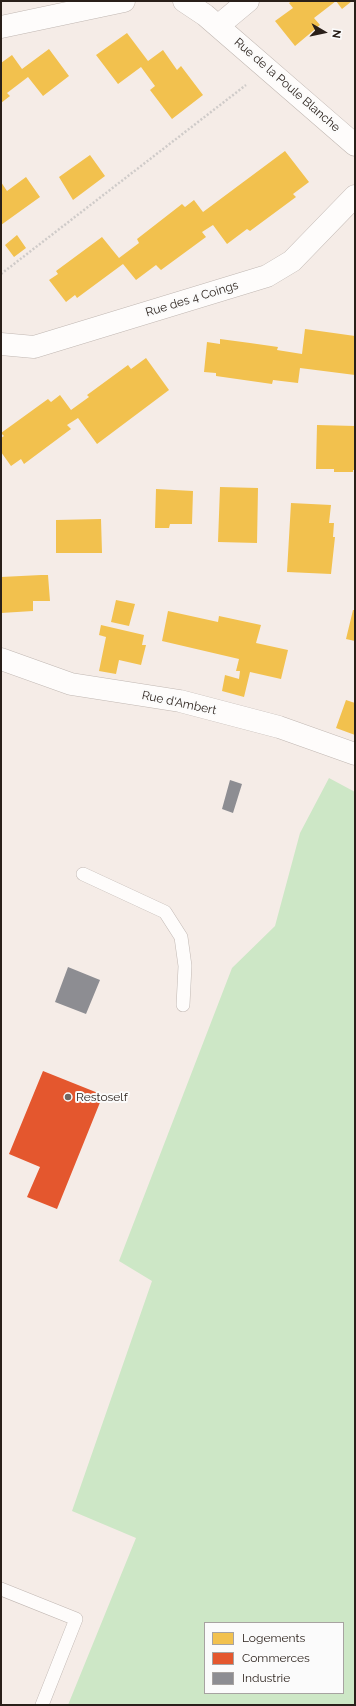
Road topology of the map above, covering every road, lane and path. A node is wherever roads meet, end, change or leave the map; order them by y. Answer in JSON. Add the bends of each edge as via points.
{"nodes":[{"id":1,"x":124,"y":1,"type":"edge"},
{"id":2,"x":184,"y":1,"type":"edge"},
{"id":3,"x":248,"y":1,"type":"edge"},
{"id":4,"x":218,"y":26,"type":"junction"},
{"id":5,"x":1,"y":27,"type":"edge"},
{"id":6,"x":267,"y":69,"type":"junction"},
{"id":7,"x":355,"y":145,"type":"edge"},
{"id":8,"x":355,"y":196,"type":"edge"},
{"id":9,"x":1,"y":274,"type":"edge"},
{"id":10,"x":1,"y":344,"type":"edge"},
{"id":11,"x":1,"y":659,"type":"edge"},
{"id":12,"x":355,"y":754,"type":"edge"},
{"id":13,"x":83,"y":874,"type":"dead end"},
{"id":14,"x":183,"y":1006,"type":"dead end"},
{"id":15,"x":1,"y":1589,"type":"edge"},
{"id":16,"x":42,"y":1705,"type":"edge"}],
"edges":[{"from":1,"to":5,"type":"street"},
{"from":2,"to":4,"type":"street","name":"Rue de la Poule Blanche"},
{"from":3,"to":4,"type":"street"},
{"from":4,"to":6,"type":"street","name":"Rue de la Poule Blanche"},
{"from":6,"to":7,"type":"street","name":"Rue de la Poule Blanche"},
{"from":6,"to":9,"type":"path"},
{"from":8,"to":10,"type":"street","name":"Rue des 4 Coings","via":[[292,261],[268,276],[34,347]]},
{"from":11,"to":12,"type":"street","name":"Rue d'Ambert","via":[[71,684],[180,701],[278,727]]},
{"from":13,"to":14,"type":"lane","via":[[165,912],[181,937],[185,966]]},
{"from":15,"to":16,"type":"lane","via":[[76,1619]]}]}
